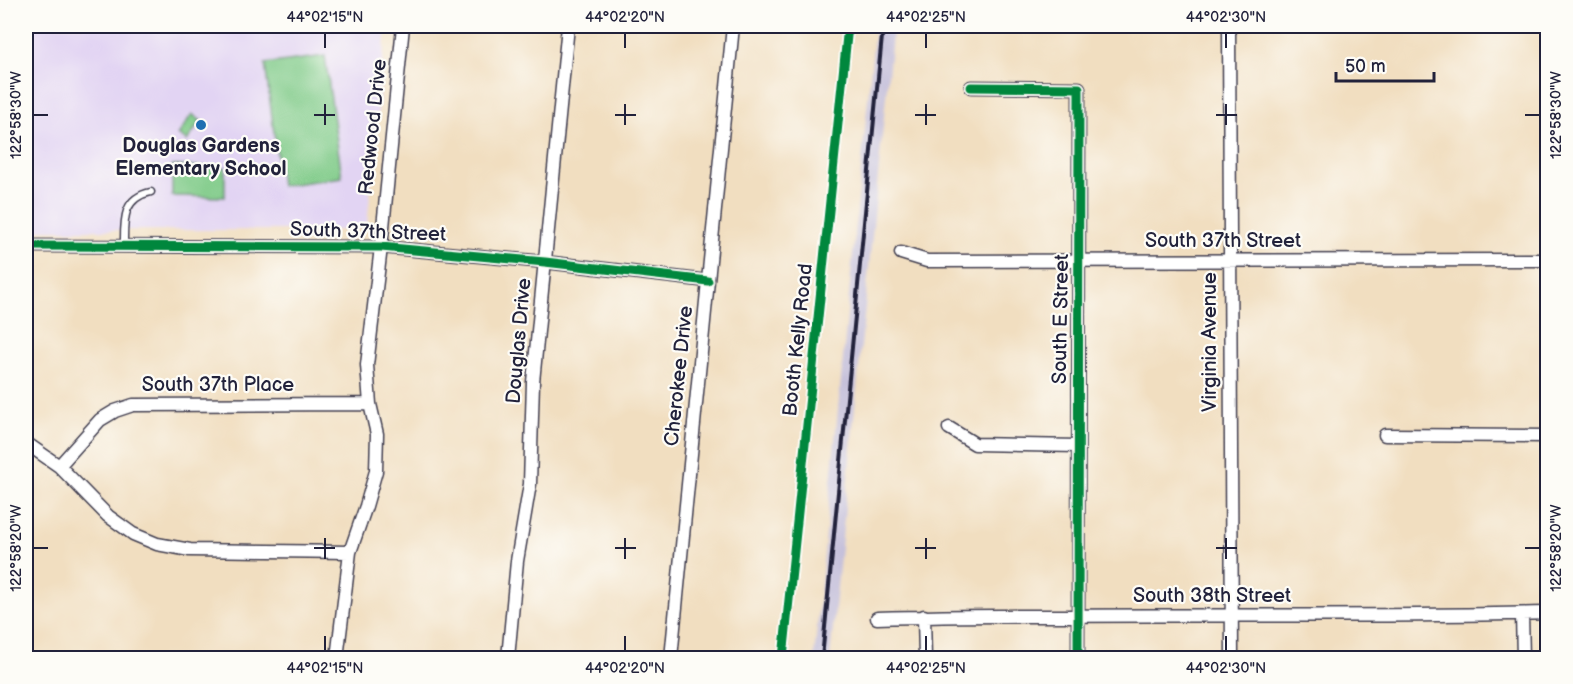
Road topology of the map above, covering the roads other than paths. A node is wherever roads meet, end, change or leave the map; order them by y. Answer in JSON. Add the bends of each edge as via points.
{"nodes":[{"id":1,"x":403,"y":26,"type":"edge"},
{"id":2,"x":568,"y":26,"type":"edge"},
{"id":3,"x":733,"y":26,"type":"edge"},
{"id":4,"x":848,"y":26,"type":"edge"},
{"id":5,"x":1229,"y":26,"type":"edge"},
{"id":6,"x":971,"y":87,"type":"dead end"},
{"id":7,"x":151,"y":192,"type":"dead end"},
{"id":8,"x":26,"y":195,"type":"edge"},
{"id":9,"x":27,"y":246,"type":"edge"},
{"id":10,"x":124,"y":246,"type":"junction"},
{"id":11,"x":381,"y":247,"type":"junction"},
{"id":12,"x":901,"y":253,"type":"dead end"},
{"id":13,"x":1229,"y":260,"type":"junction"},
{"id":14,"x":1548,"y":260,"type":"edge"},
{"id":15,"x":545,"y":262,"type":"junction"},
{"id":16,"x":1080,"y":262,"type":"junction"},
{"id":17,"x":708,"y":281,"type":"junction"},
{"id":18,"x":370,"y":404,"type":"junction"},
{"id":19,"x":949,"y":428,"type":"dead end"},
{"id":20,"x":1385,"y":435,"type":"dead end"},
{"id":21,"x":1548,"y":436,"type":"edge"},
{"id":22,"x":26,"y":443,"type":"edge"},
{"id":23,"x":1078,"y":446,"type":"junction"},
{"id":24,"x":59,"y":466,"type":"junction"},
{"id":25,"x":350,"y":552,"type":"junction"},
{"id":26,"x":1548,"y":613,"type":"edge"},
{"id":27,"x":1077,"y":614,"type":"junction"},
{"id":28,"x":1522,"y":614,"type":"junction"},
{"id":29,"x":924,"y":616,"type":"junction"},
{"id":30,"x":1231,"y":617,"type":"junction"},
{"id":31,"x":877,"y":618,"type":"dead end"},
{"id":32,"x":337,"y":658,"type":"edge"},
{"id":33,"x":508,"y":658,"type":"edge"},
{"id":34,"x":671,"y":658,"type":"edge"},
{"id":35,"x":783,"y":658,"type":"edge"},
{"id":36,"x":925,"y":658,"type":"edge"},
{"id":37,"x":1078,"y":658,"type":"edge"},
{"id":38,"x":1232,"y":658,"type":"edge"},
{"id":39,"x":1523,"y":658,"type":"edge"}],
"edges":[{"from":1,"to":11,"type":"street","name":"Redwood Drive"},
{"from":2,"to":15,"type":"street","name":"Douglas Drive"},
{"from":3,"to":17,"type":"street","name":"Cherokee Drive"},
{"from":4,"to":35,"type":"lane","name":"Booth Kelly Road"},
{"from":5,"to":13,"type":"street","name":"Virginia Avenue"},
{"from":6,"to":16,"type":"street","name":"South E Street","via":[[1079,88]]},
{"from":7,"to":10,"type":"lane","via":[[133,200],[126,211]]},
{"from":8,"to":9,"type":"lane"},
{"from":9,"to":10,"type":"street","name":"South 37th Street"},
{"from":10,"to":11,"type":"street","name":"South 37th Street"},
{"from":11,"to":15,"type":"street","name":"South 37th Street"},
{"from":11,"to":18,"type":"street","name":"Redwood Drive","via":[[367,365]]},
{"from":12,"to":16,"type":"street","name":"South 37th Street","via":[[927,261]]},
{"from":13,"to":14,"type":"street","name":"South 37th Street"},
{"from":13,"to":16,"type":"street","name":"South 37th Street"},
{"from":13,"to":30,"type":"street","name":"Virginia Avenue"},
{"from":15,"to":17,"type":"street","name":"South 37th Street"},
{"from":15,"to":33,"type":"street","name":"Douglas Drive","via":[[533,382],[530,484],[517,561]]},
{"from":16,"to":23,"type":"street","name":"South E Street"},
{"from":17,"to":34,"type":"street","name":"Cherokee Drive"},
{"from":18,"to":24,"type":"street","name":"South 37th Place","via":[[133,405],[100,420]]},
{"from":18,"to":25,"type":"street","name":"Redwood Drive","via":[[377,434],[376,471]]},
{"from":19,"to":23,"type":"street","via":[[975,444]]},
{"from":20,"to":21,"type":"street"},
{"from":22,"to":24,"type":"street"},
{"from":23,"to":27,"type":"street","name":"South E Street"},
{"from":24,"to":25,"type":"street","via":[[108,516],[133,534],[157,544],[190,550]]},
{"from":25,"to":32,"type":"street","name":"Redwood Drive"},
{"from":26,"to":28,"type":"street","name":"South 38th Street"},
{"from":27,"to":29,"type":"street","name":"South 38th Street"},
{"from":27,"to":30,"type":"street","name":"South 38th Street"},
{"from":27,"to":37,"type":"street","name":"South E Street"},
{"from":28,"to":30,"type":"street","name":"South 38th Street"},
{"from":28,"to":39,"type":"street"},
{"from":29,"to":31,"type":"street","name":"South 38th Street"},
{"from":29,"to":36,"type":"street"},
{"from":30,"to":38,"type":"street","name":"Virginia Avenue"}]}
